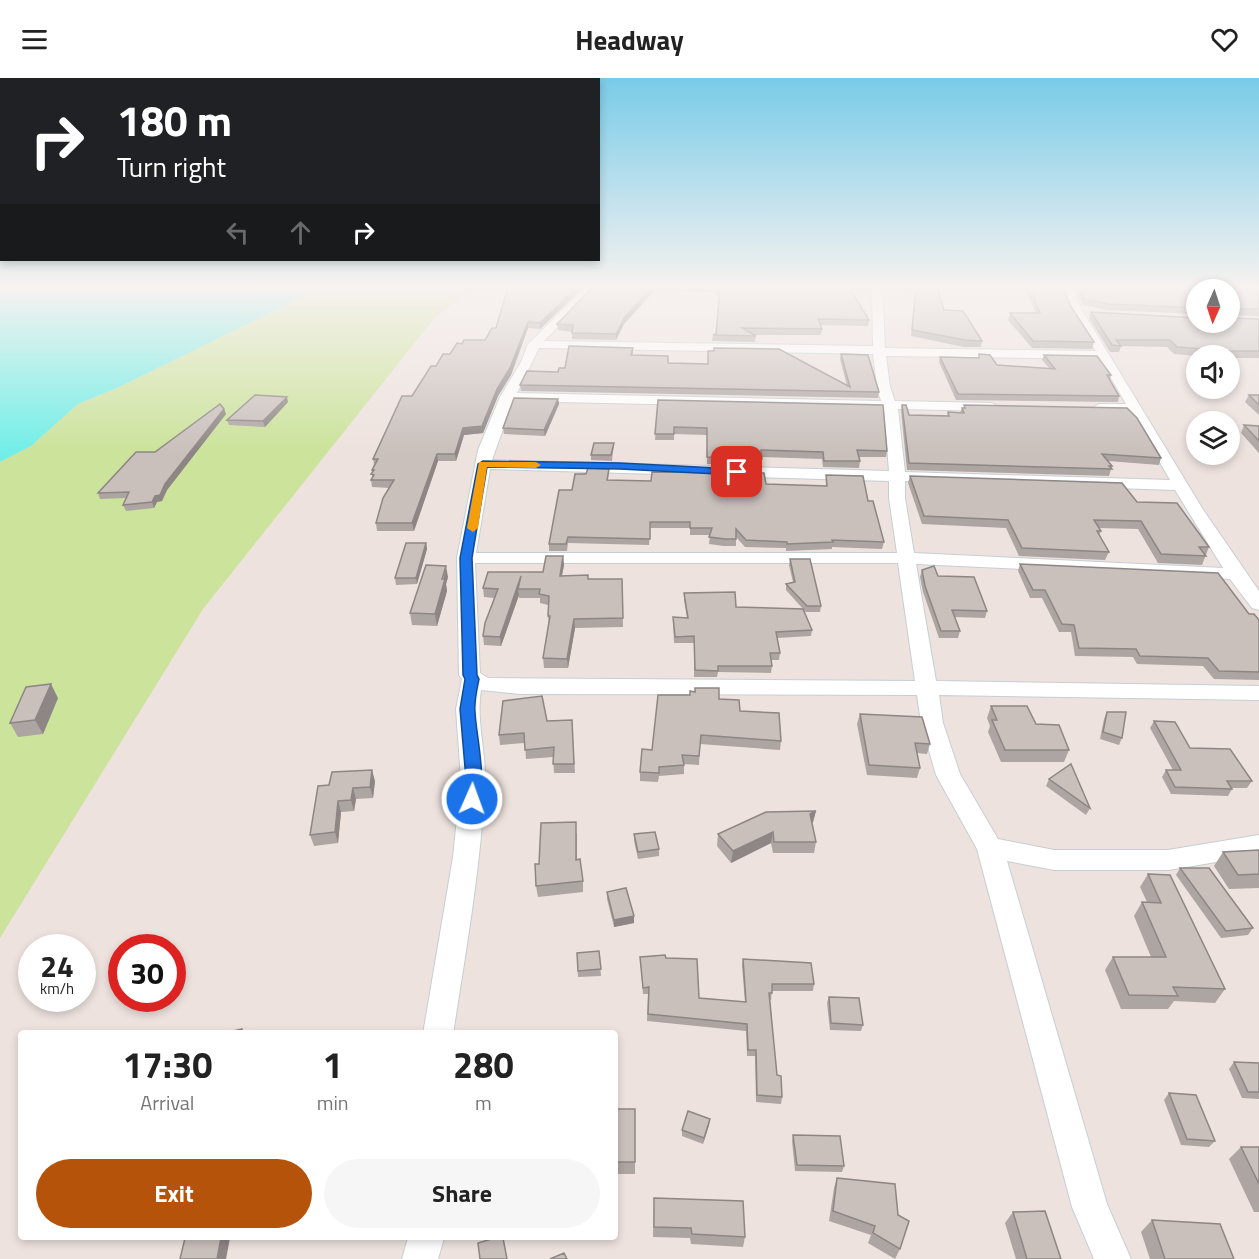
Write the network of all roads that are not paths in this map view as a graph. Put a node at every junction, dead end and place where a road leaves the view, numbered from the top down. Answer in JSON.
{"nodes":[{"id":1,"x":879,"y":342,"type":"edge"},
{"id":2,"x":1096,"y":342,"type":"edge"},
{"id":3,"x":534,"y":344,"type":"joint"},
{"id":4,"x":879,"y":351,"type":"junction"},
{"id":5,"x":1104,"y":355,"type":"junction"},
{"id":6,"x":507,"y":397,"type":"junction"},
{"id":7,"x":890,"y":404,"type":"junction"},
{"id":8,"x":1008,"y":407,"type":"edge"},
{"id":9,"x":1089,"y":408,"type":"edge"},
{"id":10,"x":1136,"y":408,"type":"junction"},
{"id":11,"x":483,"y":464,"type":"junction"},
{"id":12,"x":898,"y":476,"type":"junction"},
{"id":13,"x":1182,"y":485,"type":"junction"},
{"id":14,"x":466,"y":558,"type":"junction"},
{"id":15,"x":907,"y":558,"type":"junction"},
{"id":16,"x":1236,"y":574,"type":"junction"},
{"id":17,"x":1259,"y":604,"type":"edge"},
{"id":18,"x":472,"y":679,"type":"junction"},
{"id":19,"x":928,"y":688,"type":"junction"},
{"id":20,"x":1259,"y":693,"type":"edge"},
{"id":21,"x":1259,"y":845,"type":"edge"},
{"id":22,"x":990,"y":849,"type":"junction"},
{"id":23,"x":439,"y":1030,"type":"edge"},
{"id":24,"x":425,"y":1240,"type":"edge"},
{"id":25,"x":420,"y":1259,"type":"edge"},
{"id":26,"x":1113,"y":1259,"type":"edge"}],
"edges":[{"from":1,"to":4,"type":"street"},
{"from":2,"to":5,"type":"street"},
{"from":3,"to":4,"type":"street"},
{"from":3,"to":6,"type":"street"},
{"from":4,"to":5,"type":"street"},
{"from":4,"to":7,"type":"street"},
{"from":5,"to":10,"type":"street"},
{"from":6,"to":7,"type":"street"},
{"from":6,"to":11,"type":"street"},
{"from":7,"to":8,"type":"street"},
{"from":7,"to":12,"type":"street"},
{"from":9,"to":10,"type":"street"},
{"from":10,"to":13,"type":"street"},
{"from":11,"to":12,"type":"street"},
{"from":11,"to":14,"type":"street"},
{"from":12,"to":13,"type":"street"},
{"from":12,"to":15,"type":"street"},
{"from":13,"to":16,"type":"street"},
{"from":14,"to":15,"type":"street"},
{"from":14,"to":18,"type":"street"},
{"from":15,"to":16,"type":"street"},
{"from":15,"to":19,"type":"street"},
{"from":16,"to":17,"type":"street"},
{"from":18,"to":19,"type":"street"},
{"from":18,"to":23,"type":"street"},
{"from":19,"to":20,"type":"street"},
{"from":19,"to":22,"type":"street"},
{"from":21,"to":22,"type":"street"},
{"from":22,"to":26,"type":"street"},
{"from":24,"to":25,"type":"street"}]}
